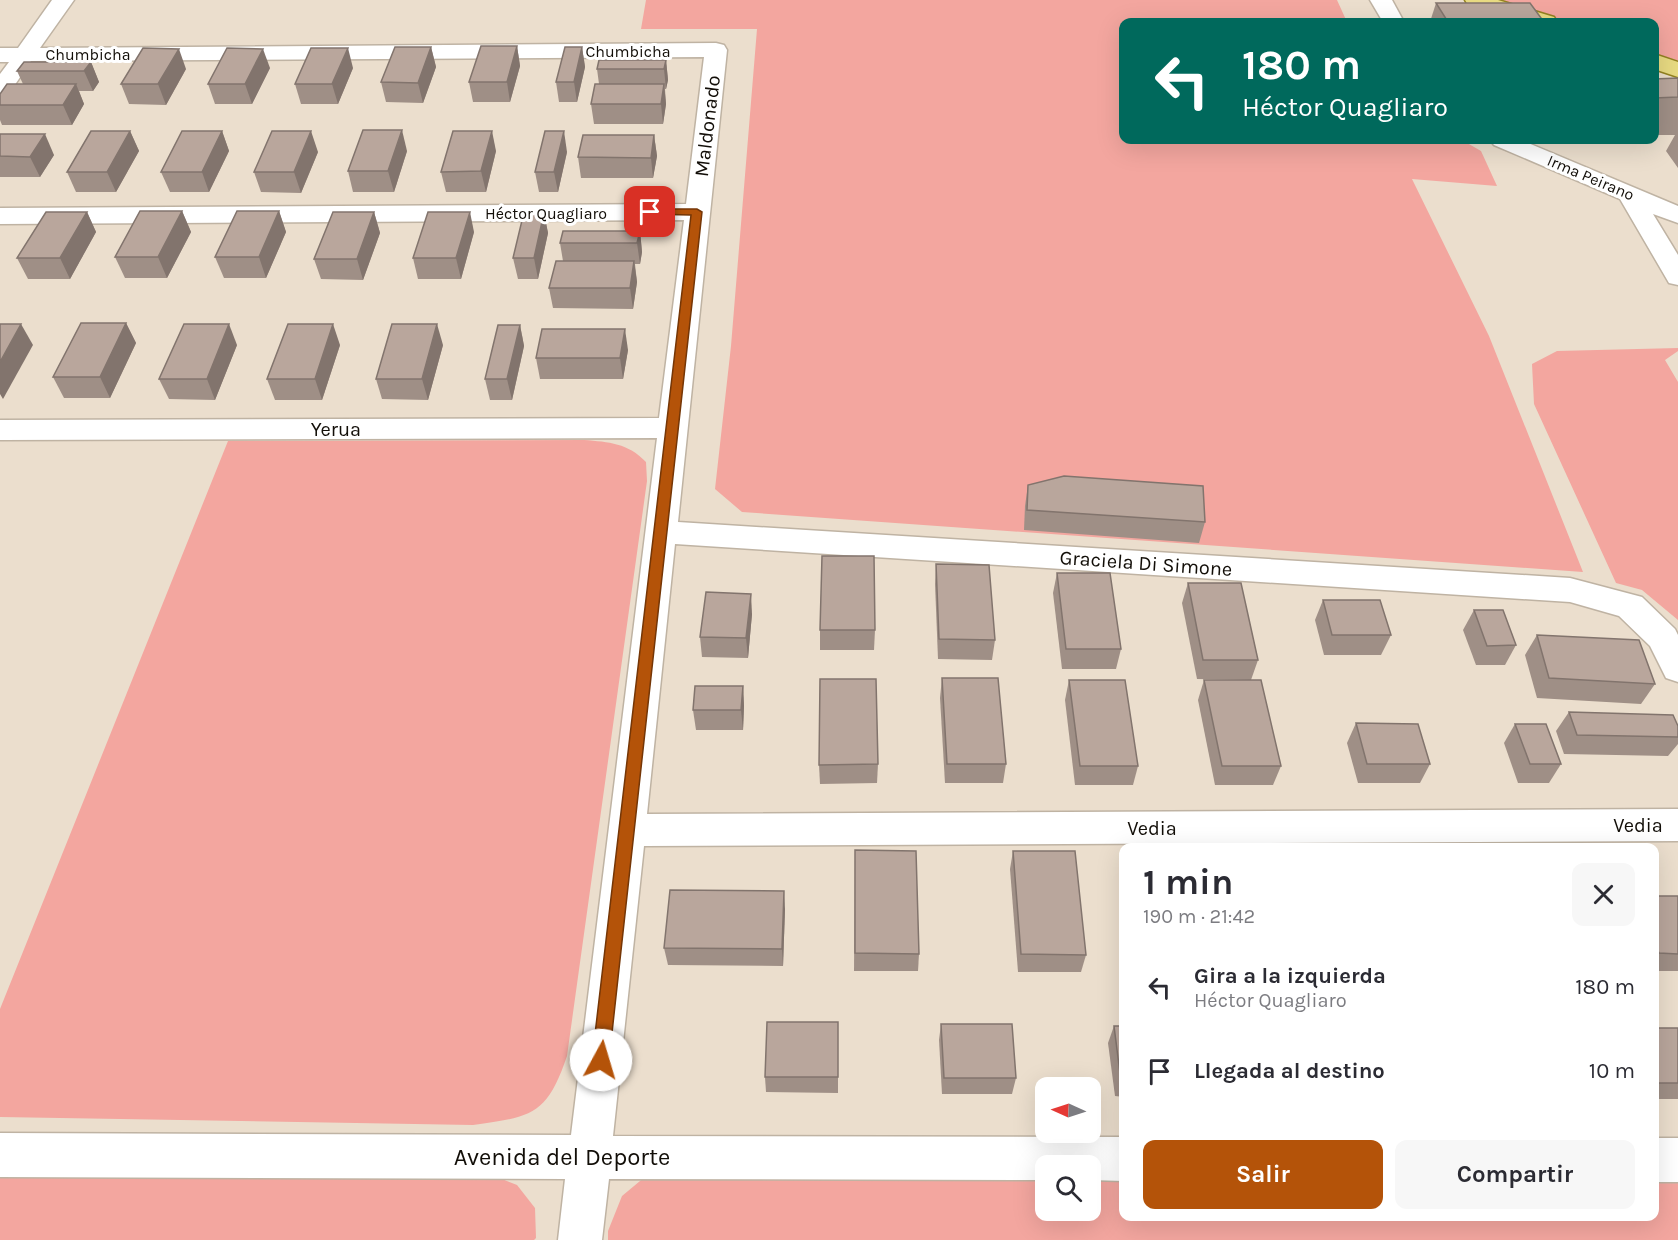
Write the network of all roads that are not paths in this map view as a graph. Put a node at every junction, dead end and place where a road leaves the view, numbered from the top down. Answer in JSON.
{"nodes":[{"id":1,"x":63,"y":0,"type":"edge"},
{"id":2,"x":1382,"y":0,"type":"edge"},
{"id":3,"x":1476,"y":0,"type":"edge"},
{"id":4,"x":1391,"y":18,"type":"edge"},
{"id":5,"x":1533,"y":18,"type":"edge"},
{"id":6,"x":716,"y":50,"type":"joint"},
{"id":7,"x":25,"y":54,"type":"junction"},
{"id":8,"x":0,"y":55,"type":"edge"},
{"id":9,"x":1659,"y":63,"type":"edge"},
{"id":10,"x":1678,"y":70,"type":"edge"},
{"id":11,"x":0,"y":90,"type":"edge"},
{"id":12,"x":1512,"y":144,"type":"edge"},
{"id":13,"x":1628,"y":192,"type":"junction"},
{"id":14,"x":697,"y":212,"type":"junction"},
{"id":15,"x":1678,"y":215,"type":"edge"},
{"id":16,"x":0,"y":216,"type":"edge"},
{"id":17,"x":1678,"y":278,"type":"edge"},
{"id":18,"x":673,"y":428,"type":"junction"},
{"id":19,"x":0,"y":430,"type":"edge"},
{"id":20,"x":661,"y":532,"type":"junction"},
{"id":21,"x":1678,"y":669,"type":"edge"},
{"id":22,"x":1678,"y":825,"type":"edge"},
{"id":23,"x":627,"y":830,"type":"junction"},
{"id":24,"x":0,"y":1155,"type":"edge"},
{"id":25,"x":589,"y":1157,"type":"junction"},
{"id":26,"x":1119,"y":1159,"type":"edge"},
{"id":27,"x":1659,"y":1160,"type":"edge"},
{"id":28,"x":1678,"y":1160,"type":"edge"},
{"id":29,"x":580,"y":1240,"type":"edge"}],
"edges":[{"from":1,"to":7,"type":"street"},
{"from":2,"to":4,"type":"street"},
{"from":3,"to":5,"type":"main road"},
{"from":6,"to":7,"type":"street","name":"Chumbicha"},
{"from":6,"to":14,"type":"street","name":"Maldonado"},
{"from":7,"to":8,"type":"street","name":"Chumbicha"},
{"from":7,"to":11,"type":"street"},
{"from":9,"to":10,"type":"main road"},
{"from":12,"to":13,"type":"street","name":"Irma Peirano"},
{"from":13,"to":15,"type":"street","name":"Irma Peirano"},
{"from":13,"to":17,"type":"street"},
{"from":14,"to":16,"type":"street","name":"Héctor Quagliaro"},
{"from":14,"to":18,"type":"street","name":"Maldonado"},
{"from":18,"to":19,"type":"street","name":"Yerua"},
{"from":18,"to":20,"type":"street","name":"Maldonado"},
{"from":20,"to":21,"type":"street","name":"Graciela Di Simone"},
{"from":20,"to":23,"type":"street","name":"Maldonado"},
{"from":22,"to":23,"type":"street","name":"Vedia"},
{"from":23,"to":25,"type":"street","name":"Maldonado"},
{"from":24,"to":25,"type":"street","name":"Avenida del Deporte"},
{"from":25,"to":26,"type":"street","name":"Avenida del Deporte"},
{"from":25,"to":29,"type":"street","name":"Maldonado"},
{"from":27,"to":28,"type":"street"}]}
